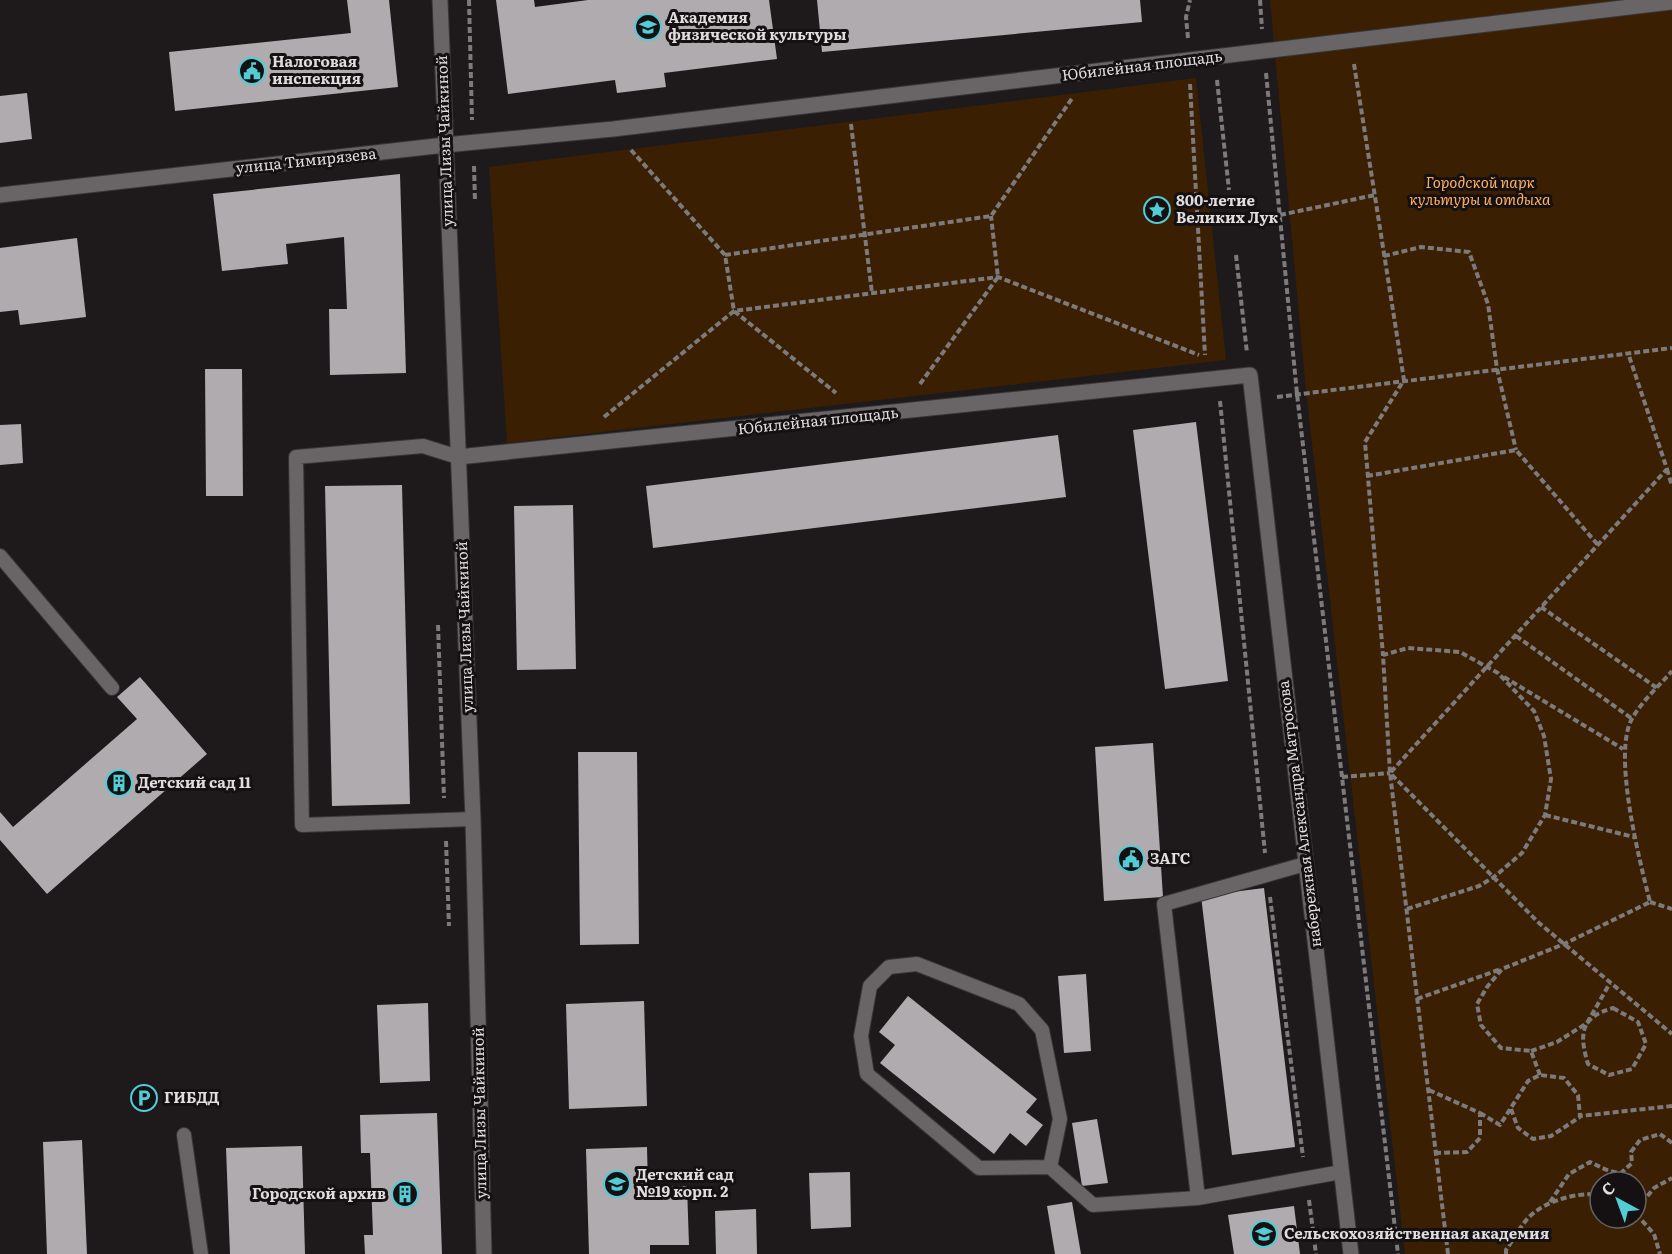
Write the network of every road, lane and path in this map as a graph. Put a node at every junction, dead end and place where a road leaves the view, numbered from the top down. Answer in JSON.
{"nodes":[{"id":1,"x":441,"y":0,"type":"edge"},
{"id":2,"x":1190,"y":0,"type":"edge"},
{"id":3,"x":1260,"y":0,"type":"edge"},
{"id":4,"x":1672,"y":2,"type":"edge"},
{"id":5,"x":1350,"y":41,"type":"junction"},
{"id":6,"x":1264,"y":51,"type":"junction"},
{"id":7,"x":1214,"y":57,"type":"junction"},
{"id":8,"x":1189,"y":60,"type":"junction"},
{"id":9,"x":1091,"y":72,"type":"junction"},
{"id":10,"x":849,"y":101,"type":"junction"},
{"id":11,"x":613,"y":129,"type":"junction"},
{"id":12,"x":445,"y":145,"type":"junction"},
{"id":13,"x":1229,"y":190,"type":"dead end"},
{"id":14,"x":0,"y":195,"type":"edge"},
{"id":15,"x":1375,"y":195,"type":"junction"},
{"id":16,"x":1280,"y":214,"type":"junction"},
{"id":17,"x":991,"y":216,"type":"junction"},
{"id":18,"x":865,"y":235,"type":"junction"},
{"id":19,"x":725,"y":255,"type":"junction"},
{"id":20,"x":1236,"y":255,"type":"dead end"},
{"id":21,"x":1384,"y":256,"type":"junction"},
{"id":22,"x":998,"y":277,"type":"junction"},
{"id":23,"x":872,"y":293,"type":"junction"},
{"id":24,"x":734,"y":311,"type":"junction"},
{"id":25,"x":1672,"y":348,"type":"edge"},
{"id":26,"x":1628,"y":353,"type":"junction"},
{"id":27,"x":1205,"y":357,"type":"junction"},
{"id":28,"x":1497,"y":369,"type":"junction"},
{"id":29,"x":1250,"y":375,"type":"junction"},
{"id":30,"x":1218,"y":378,"type":"junction"},
{"id":31,"x":1404,"y":380,"type":"junction"},
{"id":32,"x":1297,"y":394,"type":"junction"},
{"id":33,"x":1253,"y":401,"type":"junction"},
{"id":34,"x":900,"y":412,"type":"junction"},
{"id":35,"x":863,"y":416,"type":"junction"},
{"id":36,"x":602,"y":419,"type":"dead end"},
{"id":37,"x":1516,"y":450,"type":"junction"},
{"id":38,"x":458,"y":458,"type":"junction"},
{"id":39,"x":1667,"y":469,"type":"junction"},
{"id":40,"x":1367,"y":476,"type":"junction"},
{"id":41,"x":1672,"y":486,"type":"edge"},
{"id":42,"x":1598,"y":545,"type":"junction"},
{"id":43,"x":0,"y":556,"type":"edge"},
{"id":44,"x":1541,"y":607,"type":"junction"},
{"id":45,"x":1516,"y":636,"type":"junction"},
{"id":46,"x":1383,"y":655,"type":"junction"},
{"id":47,"x":1488,"y":666,"type":"junction"},
{"id":48,"x":1672,"y":671,"type":"edge"},
{"id":49,"x":1498,"y":673,"type":"junction"},
{"id":50,"x":112,"y":688,"type":"dead end"},
{"id":51,"x":1657,"y":688,"type":"junction"},
{"id":52,"x":1631,"y":718,"type":"junction"},
{"id":53,"x":1623,"y":750,"type":"junction"},
{"id":54,"x":1390,"y":773,"type":"junction"},
{"id":55,"x":1342,"y":777,"type":"junction"},
{"id":56,"x":1545,"y":815,"type":"junction"},
{"id":57,"x":473,"y":819,"type":"junction"},
{"id":58,"x":1634,"y":837,"type":"junction"},
{"id":59,"x":1305,"y":864,"type":"junction"},
{"id":60,"x":1267,"y":875,"type":"junction"},
{"id":61,"x":1494,"y":878,"type":"junction"},
{"id":62,"x":1650,"y":902,"type":"junction"},
{"id":63,"x":1407,"y":909,"type":"junction"},
{"id":64,"x":1672,"y":909,"type":"edge"},
{"id":65,"x":1564,"y":944,"type":"junction"},
{"id":66,"x":1502,"y":969,"type":"junction"},
{"id":67,"x":1610,"y":983,"type":"junction"},
{"id":68,"x":1417,"y":999,"type":"junction"},
{"id":69,"x":1587,"y":1023,"type":"junction"},
{"id":70,"x":1672,"y":1034,"type":"edge"},
{"id":71,"x":1532,"y":1051,"type":"junction"},
{"id":72,"x":1540,"y":1075,"type":"junction"},
{"id":73,"x":1428,"y":1090,"type":"junction"},
{"id":74,"x":1672,"y":1106,"type":"edge"},
{"id":75,"x":1511,"y":1108,"type":"junction"},
{"id":76,"x":1480,"y":1113,"type":"junction"},
{"id":77,"x":1580,"y":1116,"type":"junction"},
{"id":78,"x":184,"y":1136,"type":"dead end"},
{"id":79,"x":1672,"y":1143,"type":"edge"},
{"id":80,"x":1436,"y":1153,"type":"junction"},
{"id":81,"x":1050,"y":1167,"type":"junction"},
{"id":82,"x":1341,"y":1172,"type":"junction"},
{"id":83,"x":1306,"y":1178,"type":"junction"},
{"id":84,"x":1672,"y":1178,"type":"edge"},
{"id":85,"x":1588,"y":1194,"type":"edge"},
{"id":86,"x":1648,"y":1196,"type":"edge"},
{"id":87,"x":1198,"y":1198,"type":"junction"},
{"id":88,"x":1550,"y":1202,"type":"junction"},
{"id":89,"x":1648,"y":1227,"type":"edge"},
{"id":90,"x":201,"y":1254,"type":"edge"},
{"id":91,"x":484,"y":1254,"type":"edge"},
{"id":92,"x":1316,"y":1254,"type":"edge"},
{"id":93,"x":1351,"y":1254,"type":"edge"},
{"id":94,"x":1398,"y":1254,"type":"edge"},
{"id":95,"x":1448,"y":1254,"type":"edge"},
{"id":96,"x":1506,"y":1254,"type":"edge"},
{"id":97,"x":1660,"y":1254,"type":"edge"}],
"edges":[{"from":1,"to":12,"type":"street","name":"улица Лизы Чайкиной"},
{"from":2,"to":8,"type":"path"},
{"from":3,"to":6,"type":"path"},
{"from":4,"to":5,"type":"street","name":"Юбилейная площадь"},
{"from":5,"to":6,"type":"street","name":"Юбилейная площадь"},
{"from":5,"to":15,"type":"path"},
{"from":6,"to":7,"type":"street","name":"Юбилейная площадь"},
{"from":6,"to":16,"type":"path"},
{"from":7,"to":8,"type":"street","name":"Юбилейная площадь"},
{"from":7,"to":13,"type":"path"},
{"from":8,"to":9,"type":"street","name":"Юбилейная площадь"},
{"from":8,"to":27,"type":"path"},
{"from":9,"to":10,"type":"street","name":"Юбилейная площадь"},
{"from":9,"to":17,"type":"path"},
{"from":10,"to":11,"type":"street","name":"Юбилейная площадь"},
{"from":10,"to":18,"type":"path"},
{"from":11,"to":12,"type":"street","name":"улица Тимирязева"},
{"from":11,"to":19,"type":"path"},
{"from":12,"to":14,"type":"street","name":"улица Тимирязева"},
{"from":12,"to":38,"type":"street","name":"улица Лизы Чайкиной"},
{"from":15,"to":16,"type":"path"},
{"from":15,"to":21,"type":"path"},
{"from":16,"to":32,"type":"path"},
{"from":17,"to":18,"type":"path"},
{"from":17,"to":22,"type":"path"},
{"from":18,"to":19,"type":"path"},
{"from":18,"to":23,"type":"path"},
{"from":19,"to":24,"type":"path"},
{"from":20,"to":29,"type":"path"},
{"from":21,"to":28,"type":"path"},
{"from":21,"to":31,"type":"path"},
{"from":22,"to":23,"type":"path"},
{"from":22,"to":27,"type":"path"},
{"from":22,"to":34,"type":"path"},
{"from":23,"to":24,"type":"path"},
{"from":24,"to":35,"type":"path"},
{"from":24,"to":36,"type":"path"},
{"from":25,"to":26,"type":"path"},
{"from":26,"to":28,"type":"path"},
{"from":26,"to":39,"type":"path"},
{"from":27,"to":29,"type":"path"},
{"from":28,"to":31,"type":"path"},
{"from":28,"to":37,"type":"path"},
{"from":29,"to":30,"type":"street","name":"Юбилейная площадь"},
{"from":29,"to":33,"type":"street","name":"набережная Александра Матросова"},
{"from":30,"to":34,"type":"street","name":"Юбилейная площадь"},
{"from":30,"to":60,"type":"path"},
{"from":31,"to":32,"type":"path"},
{"from":31,"to":40,"type":"path"},
{"from":32,"to":33,"type":"path"},
{"from":32,"to":55,"type":"path"},
{"from":33,"to":59,"type":"street","name":"набережная Александра Матросова"},
{"from":34,"to":35,"type":"street","name":"Юбилейная площадь"},
{"from":35,"to":38,"type":"street","name":"Юбилейная площадь"},
{"from":37,"to":40,"type":"path"},
{"from":37,"to":42,"type":"path"},
{"from":38,"to":57,"type":"street","name":"улица Лизы Чайкиной"},
{"from":38,"to":57,"type":"lane"},
{"from":39,"to":41,"type":"path"},
{"from":39,"to":42,"type":"path"},
{"from":40,"to":46,"type":"path"},
{"from":42,"to":44,"type":"path"},
{"from":43,"to":50,"type":"lane"},
{"from":44,"to":45,"type":"path"},
{"from":44,"to":51,"type":"path"},
{"from":45,"to":47,"type":"path"},
{"from":45,"to":52,"type":"path"},
{"from":46,"to":47,"type":"path"},
{"from":46,"to":54,"type":"path"},
{"from":47,"to":49,"type":"path"},
{"from":47,"to":54,"type":"path"},
{"from":48,"to":51,"type":"path"},
{"from":49,"to":53,"type":"path"},
{"from":49,"to":56,"type":"path"},
{"from":51,"to":52,"type":"path"},
{"from":52,"to":53,"type":"path"},
{"from":53,"to":58,"type":"path"},
{"from":54,"to":55,"type":"path"},
{"from":54,"to":61,"type":"path"},
{"from":54,"to":63,"type":"path"},
{"from":55,"to":94,"type":"path"},
{"from":56,"to":58,"type":"path"},
{"from":56,"to":61,"type":"path"},
{"from":57,"to":91,"type":"street","name":"улица Лизы Чайкиной"},
{"from":58,"to":62,"type":"path"},
{"from":59,"to":60,"type":"lane"},
{"from":59,"to":82,"type":"street","name":"набережная Александра Матросова"},
{"from":60,"to":83,"type":"path"},
{"from":60,"to":87,"type":"lane"},
{"from":61,"to":63,"type":"path"},
{"from":61,"to":65,"type":"path"},
{"from":62,"to":64,"type":"path"},
{"from":62,"to":65,"type":"path"},
{"from":63,"to":68,"type":"path"},
{"from":65,"to":66,"type":"path"},
{"from":65,"to":67,"type":"path"},
{"from":66,"to":68,"type":"path"},
{"from":66,"to":71,"type":"path"},
{"from":67,"to":69,"type":"path"},
{"from":67,"to":70,"type":"path"},
{"from":68,"to":73,"type":"path"},
{"from":69,"to":69,"type":"path"},
{"from":69,"to":71,"type":"path"},
{"from":71,"to":72,"type":"path"},
{"from":72,"to":75,"type":"path"},
{"from":72,"to":77,"type":"path"},
{"from":73,"to":76,"type":"path"},
{"from":73,"to":80,"type":"path"},
{"from":74,"to":77,"type":"path"},
{"from":75,"to":76,"type":"path"},
{"from":75,"to":77,"type":"path"},
{"from":76,"to":80,"type":"path"},
{"from":78,"to":90,"type":"lane"},
{"from":79,"to":88,"type":"path"},
{"from":80,"to":95,"type":"path"},
{"from":81,"to":81,"type":"lane"},
{"from":81,"to":87,"type":"lane"},
{"from":82,"to":83,"type":"lane"},
{"from":82,"to":93,"type":"street","name":"набережная Александра Матросова"},
{"from":83,"to":87,"type":"lane"},
{"from":83,"to":92,"type":"path"},
{"from":84,"to":86,"type":"path"},
{"from":85,"to":88,"type":"path"},
{"from":88,"to":96,"type":"path"},
{"from":89,"to":97,"type":"path"}]}
